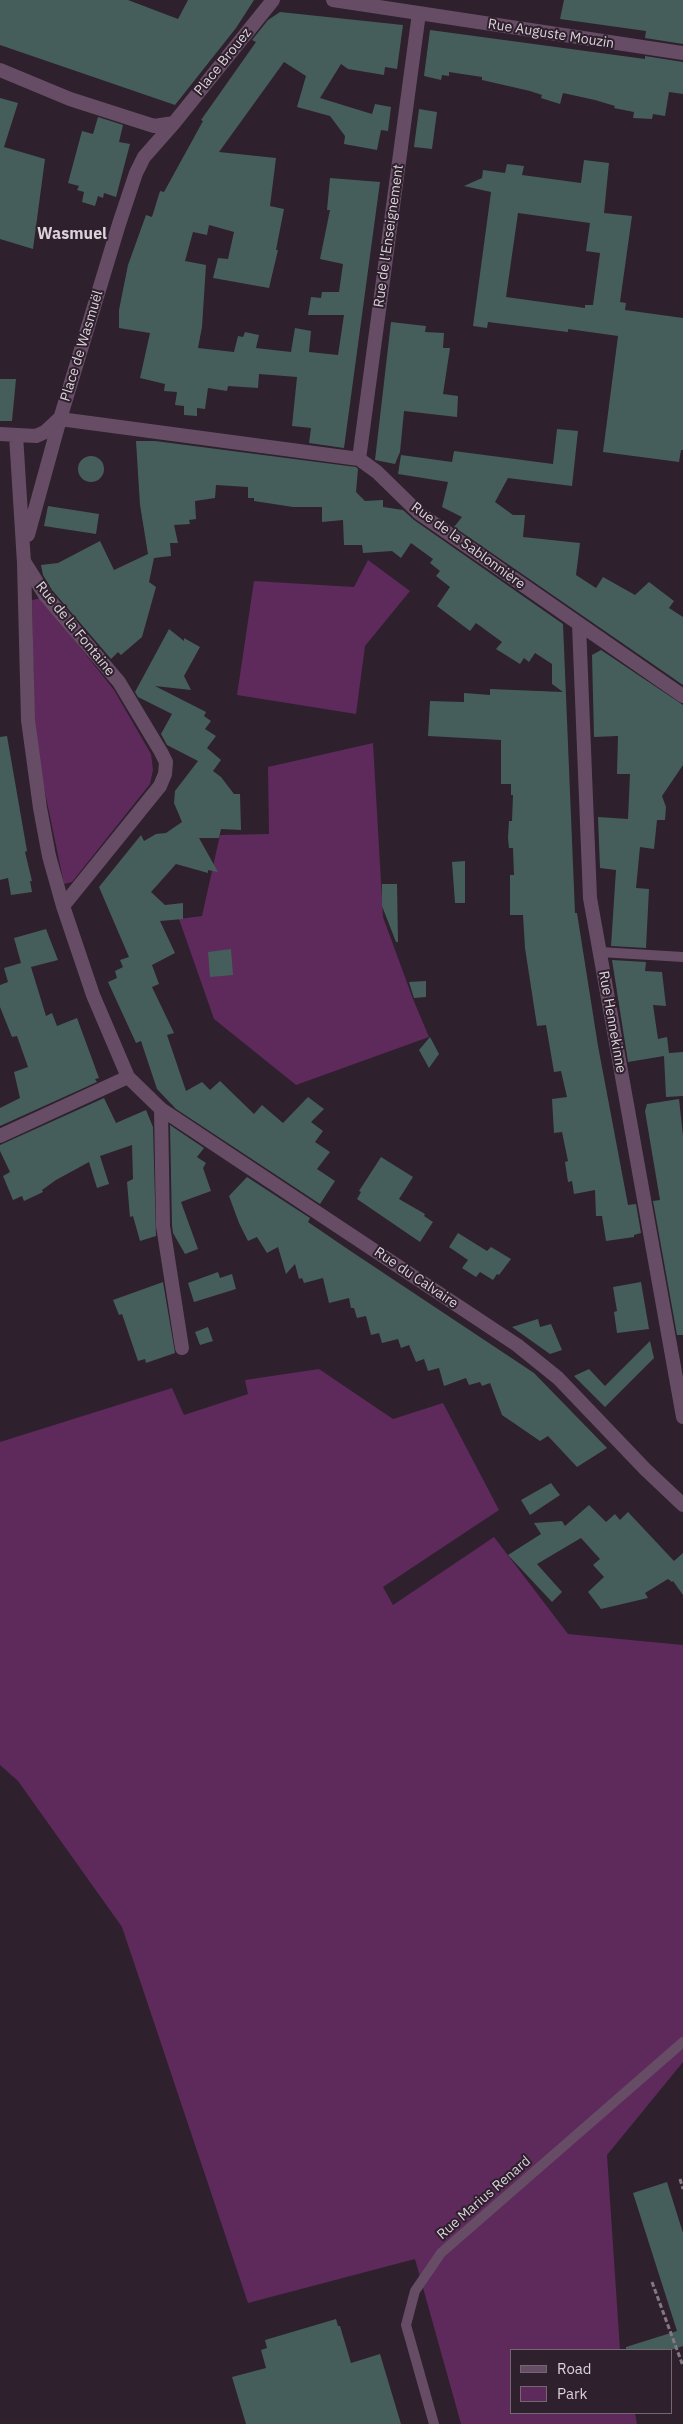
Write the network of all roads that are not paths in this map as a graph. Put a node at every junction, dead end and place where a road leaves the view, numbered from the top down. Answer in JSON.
{"nodes":[{"id":1,"x":273,"y":0,"type":"edge"},
{"id":2,"x":333,"y":0,"type":"edge"},
{"id":3,"x":415,"y":8,"type":"edge"},
{"id":4,"x":683,"y":53,"type":"edge"},
{"id":5,"x":0,"y":70,"type":"edge"},
{"id":6,"x":174,"y":123,"type":"junction"},
{"id":7,"x":60,"y":419,"type":"junction"},
{"id":8,"x":0,"y":434,"type":"edge"},
{"id":9,"x":16,"y":435,"type":"junction"},
{"id":10,"x":359,"y":458,"type":"junction"},
{"id":11,"x":24,"y":563,"type":"junction"},
{"id":12,"x":579,"y":624,"type":"junction"},
{"id":13,"x":683,"y":696,"type":"edge"},
{"id":14,"x":63,"y":906,"type":"junction"},
{"id":15,"x":600,"y":952,"type":"junction"},
{"id":16,"x":683,"y":957,"type":"edge"},
{"id":17,"x":128,"y":1077,"type":"junction"},
{"id":18,"x":161,"y":1109,"type":"junction"},
{"id":19,"x":0,"y":1136,"type":"edge"},
{"id":20,"x":182,"y":1348,"type":"dead end"},
{"id":21,"x":683,"y":1417,"type":"edge"},
{"id":22,"x":683,"y":1504,"type":"edge"},
{"id":23,"x":683,"y":2042,"type":"edge"},
{"id":24,"x":434,"y":2424,"type":"edge"}],
"edges":[{"from":1,"to":6,"type":"street","name":"Place Brouez"},
{"from":2,"to":3,"type":"street"},
{"from":3,"to":4,"type":"street","name":"Rue Auguste Mouzin"},
{"from":3,"to":10,"type":"street","name":"Rue de l'Enseignement"},
{"from":5,"to":6,"type":"street"},
{"from":6,"to":7,"type":"street","name":"Place de Wasmuël"},
{"from":7,"to":9,"type":"street"},
{"from":7,"to":10,"type":"street"},
{"from":7,"to":11,"type":"street","name":"Place de Wasmuël"},
{"from":8,"to":9,"type":"street"},
{"from":9,"to":11,"type":"street"},
{"from":10,"to":12,"type":"street","name":"Rue de la Sablonnière"},
{"from":11,"to":14,"type":"street","name":"Rue de la Fontaine"},
{"from":11,"to":14,"type":"street","name":"Rue de la Fontaine"},
{"from":12,"to":13,"type":"street","name":"Rue de la Sablonnière"},
{"from":12,"to":15,"type":"street","name":"Rue Hennekinne"},
{"from":14,"to":17,"type":"street","name":"Rue de la Fontaine"},
{"from":15,"to":16,"type":"lane"},
{"from":15,"to":21,"type":"street","name":"Rue Hennekinne"},
{"from":17,"to":18,"type":"street","name":"Rue du Calvaire"},
{"from":17,"to":19,"type":"street"},
{"from":18,"to":20,"type":"street"},
{"from":18,"to":22,"type":"street","name":"Rue du Calvaire"},
{"from":23,"to":24,"type":"lane","name":"Rue Marius Renard"}]}
